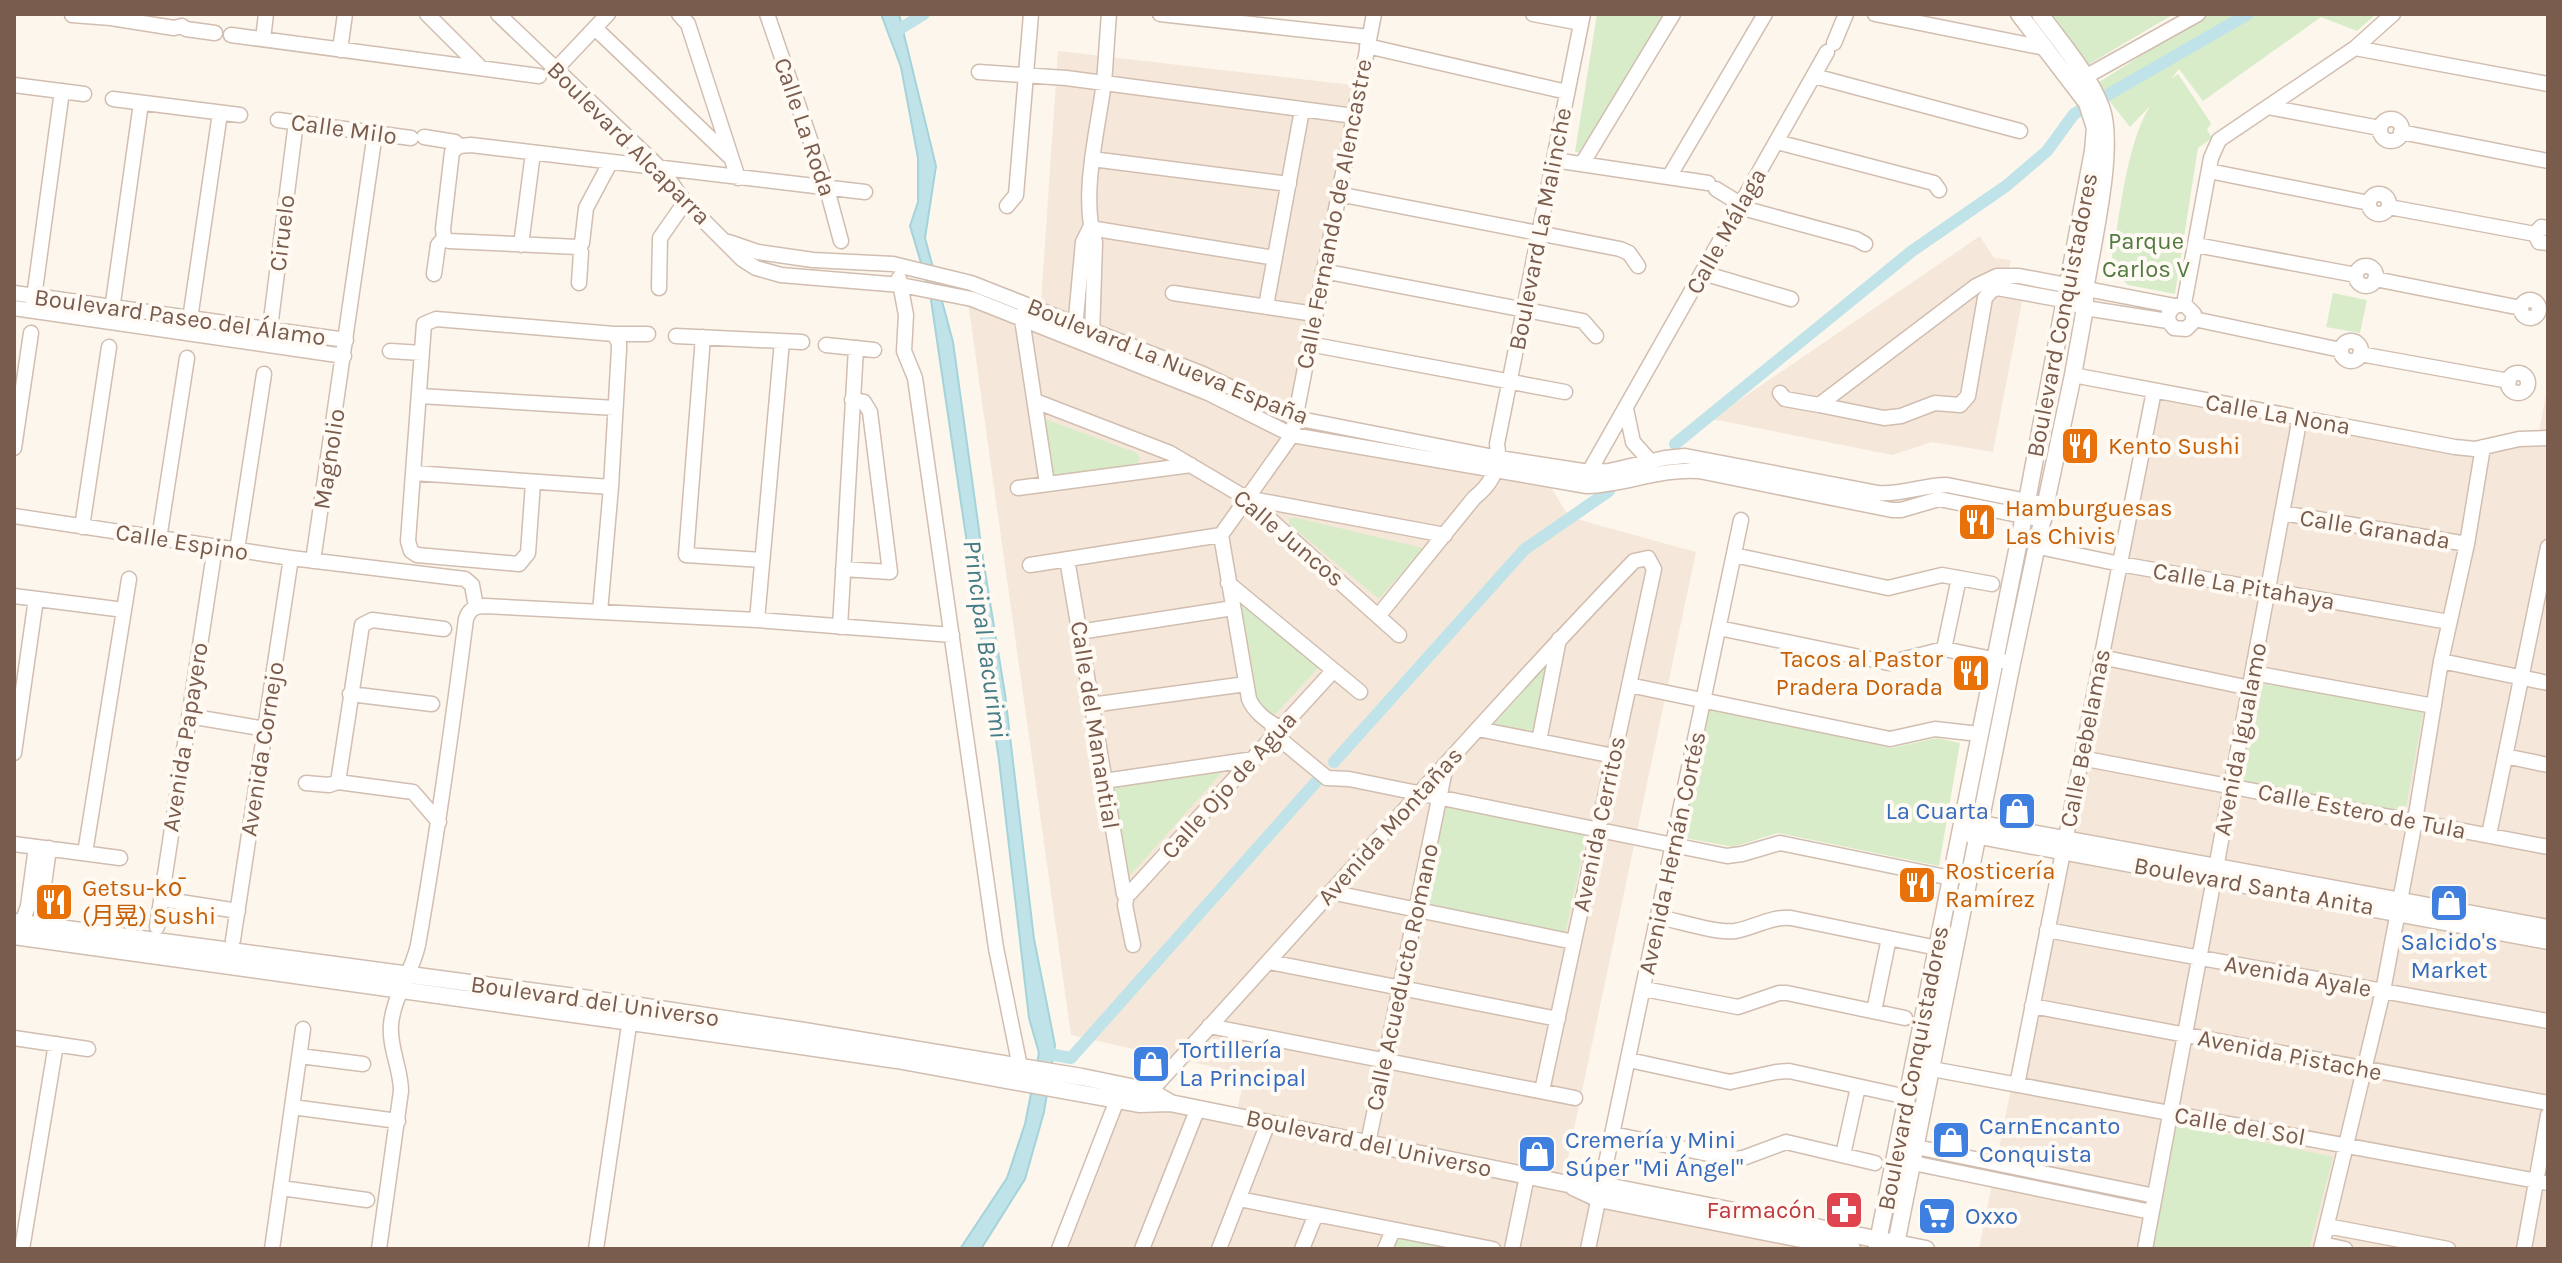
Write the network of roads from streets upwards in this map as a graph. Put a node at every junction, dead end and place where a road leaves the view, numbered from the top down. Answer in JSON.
{"nodes":[{"id":1,"x":266,"y":14,"type":"edge"},
{"id":2,"x":345,"y":14,"type":"edge"},
{"id":3,"x":427,"y":14,"type":"edge"},
{"id":4,"x":499,"y":14,"type":"edge"},
{"id":5,"x":608,"y":14,"type":"edge"},
{"id":6,"x":679,"y":14,"type":"edge"},
{"id":7,"x":767,"y":14,"type":"edge"},
{"id":8,"x":1031,"y":14,"type":"edge"},
{"id":9,"x":1109,"y":14,"type":"edge"},
{"id":10,"x":1160,"y":14,"type":"edge"},
{"id":11,"x":1374,"y":14,"type":"edge"},
{"id":12,"x":1533,"y":14,"type":"edge"},
{"id":13,"x":1673,"y":14,"type":"edge"},
{"id":14,"x":1765,"y":14,"type":"edge"},
{"id":15,"x":1846,"y":14,"type":"edge"},
{"id":16,"x":1875,"y":14,"type":"edge"},
{"id":17,"x":2019,"y":14,"type":"edge"},
{"id":18,"x":2040,"y":14,"type":"edge"},
{"id":19,"x":2198,"y":14,"type":"edge"},
{"id":20,"x":2393,"y":14,"type":"edge"},
{"id":21,"x":72,"y":15,"type":"edge"},
{"id":22,"x":110,"y":16,"type":"edge"},
{"id":23,"x":1582,"y":18,"type":"edge"},
{"id":24,"x":184,"y":20,"type":"edge"},
{"id":25,"x":1269,"y":20,"type":"edge"},
{"id":26,"x":595,"y":28,"type":"junction"},
{"id":27,"x":263,"y":39,"type":"junction"},
{"id":28,"x":1368,"y":41,"type":"junction"},
{"id":29,"x":2045,"y":48,"type":"junction"},
{"id":30,"x":2355,"y":48,"type":"junction"},
{"id":31,"x":340,"y":50,"type":"junction"},
{"id":32,"x":481,"y":68,"type":"junction"},
{"id":33,"x":556,"y":69,"type":"junction"},
{"id":34,"x":979,"y":72,"type":"dead end"},
{"id":35,"x":1027,"y":74,"type":"junction"},
{"id":36,"x":539,"y":76,"type":"dead end"},
{"id":37,"x":1814,"y":76,"type":"junction"},
{"id":38,"x":2085,"y":77,"type":"junction"},
{"id":39,"x":1103,"y":83,"type":"junction"},
{"id":40,"x":2548,"y":84,"type":"edge"},
{"id":41,"x":14,"y":85,"type":"edge"},
{"id":42,"x":62,"y":91,"type":"junction"},
{"id":43,"x":1567,"y":92,"type":"junction"},
{"id":44,"x":84,"y":94,"type":"dead end"},
{"id":45,"x":113,"y":99,"type":"dead end"},
{"id":46,"x":141,"y":103,"type":"junction"},
{"id":47,"x":2268,"y":107,"type":"junction"},
{"id":48,"x":1302,"y":110,"type":"junction"},
{"id":49,"x":220,"y":113,"type":"junction"},
{"id":50,"x":240,"y":115,"type":"dead end"},
{"id":51,"x":1354,"y":116,"type":"junction"},
{"id":52,"x":278,"y":120,"type":"dead end"},
{"id":53,"x":296,"y":122,"type":"junction"},
{"id":54,"x":2020,"y":131,"type":"dead end"},
{"id":55,"x":375,"y":133,"type":"junction"},
{"id":56,"x":1777,"y":142,"type":"junction"},
{"id":57,"x":459,"y":146,"type":"junction"},
{"id":58,"x":533,"y":153,"type":"junction"},
{"id":59,"x":730,"y":157,"type":"junction"},
{"id":60,"x":1092,"y":159,"type":"junction"},
{"id":61,"x":1554,"y":160,"type":"junction"},
{"id":62,"x":2548,"y":161,"type":"edge"},
{"id":63,"x":610,"y":163,"type":"junction"},
{"id":64,"x":1582,"y":164,"type":"junction"},
{"id":65,"x":661,"y":169,"type":"junction"},
{"id":66,"x":2209,"y":171,"type":"junction"},
{"id":67,"x":1669,"y":177,"type":"junction"},
{"id":68,"x":738,"y":178,"type":"junction"},
{"id":69,"x":1289,"y":184,"type":"junction"},
{"id":70,"x":827,"y":189,"type":"junction"},
{"id":71,"x":1939,"y":190,"type":"dead end"},
{"id":72,"x":865,"y":192,"type":"dead end"},
{"id":73,"x":1338,"y":194,"type":"junction"},
{"id":74,"x":685,"y":202,"type":"junction"},
{"id":75,"x":1741,"y":202,"type":"junction"},
{"id":76,"x":1007,"y":206,"type":"dead end"},
{"id":77,"x":1090,"y":228,"type":"junction"},
{"id":78,"x":2541,"y":231,"type":"edge"},
{"id":79,"x":1539,"y":234,"type":"junction"},
{"id":80,"x":444,"y":238,"type":"junction"},
{"id":81,"x":724,"y":240,"type":"junction"},
{"id":82,"x":841,"y":241,"type":"dead end"},
{"id":83,"x":2548,"y":243,"type":"edge"},
{"id":84,"x":1865,"y":244,"type":"dead end"},
{"id":85,"x":521,"y":245,"type":"junction"},
{"id":86,"x":2196,"y":245,"type":"junction"},
{"id":87,"x":578,"y":247,"type":"junction"},
{"id":88,"x":1275,"y":258,"type":"junction"},
{"id":89,"x":899,"y":266,"type":"junction"},
{"id":90,"x":1638,"y":266,"type":"dead end"},
{"id":91,"x":1323,"y":271,"type":"junction"},
{"id":92,"x":1703,"y":273,"type":"junction"},
{"id":93,"x":434,"y":274,"type":"dead end"},
{"id":94,"x":952,"y":278,"type":"joint"},
{"id":95,"x":579,"y":283,"type":"dead end"},
{"id":96,"x":1988,"y":285,"type":"junction"},
{"id":97,"x":906,"y":286,"type":"junction"},
{"id":98,"x":659,"y":288,"type":"dead end"},
{"id":99,"x":2085,"y":290,"type":"junction"},
{"id":100,"x":14,"y":293,"type":"edge"},
{"id":101,"x":1173,"y":293,"type":"dead end"},
{"id":102,"x":2065,"y":293,"type":"junction"},
{"id":103,"x":956,"y":295,"type":"joint"},
{"id":104,"x":1791,"y":299,"type":"dead end"},
{"id":105,"x":33,"y":303,"type":"junction"},
{"id":106,"x":2180,"y":305,"type":"junction"},
{"id":107,"x":1266,"y":306,"type":"junction"},
{"id":108,"x":14,"y":308,"type":"edge"},
{"id":109,"x":2085,"y":308,"type":"junction"},
{"id":110,"x":2521,"y":308,"type":"dead end"},
{"id":111,"x":1524,"y":311,"type":"junction"},
{"id":112,"x":1024,"y":312,"type":"junction"},
{"id":113,"x":1315,"y":314,"type":"junction"},
{"id":114,"x":111,"y":315,"type":"junction"},
{"id":115,"x":190,"y":318,"type":"junction"},
{"id":116,"x":2194,"y":319,"type":"junction"},
{"id":117,"x":2168,"y":321,"type":"junction"},
{"id":118,"x":1075,"y":323,"type":"junction"},
{"id":119,"x":269,"y":329,"type":"junction"},
{"id":120,"x":1093,"y":329,"type":"junction"},
{"id":121,"x":31,"y":333,"type":"dead end"},
{"id":122,"x":188,"y":334,"type":"junction"},
{"id":123,"x":614,"y":334,"type":"junction"},
{"id":124,"x":648,"y":334,"type":"dead end"},
{"id":125,"x":676,"y":336,"type":"dead end"},
{"id":126,"x":1596,"y":336,"type":"dead end"},
{"id":127,"x":703,"y":337,"type":"junction"},
{"id":128,"x":1074,"y":339,"type":"junction"},
{"id":129,"x":346,"y":340,"type":"junction"},
{"id":130,"x":782,"y":341,"type":"junction"},
{"id":131,"x":802,"y":342,"type":"dead end"},
{"id":132,"x":1309,"y":344,"type":"junction"},
{"id":133,"x":267,"y":345,"type":"junction"},
{"id":134,"x":826,"y":345,"type":"dead end"},
{"id":135,"x":1091,"y":346,"type":"junction"},
{"id":136,"x":109,"y":347,"type":"dead end"},
{"id":137,"x":856,"y":348,"type":"junction"},
{"id":138,"x":874,"y":350,"type":"dead end"},
{"id":139,"x":390,"y":351,"type":"dead end"},
{"id":140,"x":422,"y":353,"type":"junction"},
{"id":141,"x":344,"y":356,"type":"junction"},
{"id":142,"x":187,"y":358,"type":"dead end"},
{"id":143,"x":264,"y":374,"type":"dead end"},
{"id":144,"x":2073,"y":375,"type":"junction"},
{"id":145,"x":2509,"y":381,"type":"dead end"},
{"id":146,"x":1510,"y":382,"type":"junction"},
{"id":147,"x":2154,"y":391,"type":"junction"},
{"id":148,"x":1565,"y":392,"type":"dead end"},
{"id":149,"x":1780,"y":393,"type":"dead end"},
{"id":150,"x":420,"y":396,"type":"junction"},
{"id":151,"x":852,"y":400,"type":"junction"},
{"id":152,"x":1035,"y":401,"type":"junction"},
{"id":153,"x":1819,"y":405,"type":"junction"},
{"id":154,"x":615,"y":408,"type":"junction"},
{"id":155,"x":1626,"y":409,"type":"junction"},
{"id":156,"x":2300,"y":417,"type":"junction"},
{"id":157,"x":1295,"y":418,"type":"junction"},
{"id":158,"x":1292,"y":435,"type":"junction"},
{"id":159,"x":2548,"y":438,"type":"edge"},
{"id":160,"x":2483,"y":447,"type":"junction"},
{"id":161,"x":14,"y":448,"type":"edge"},
{"id":162,"x":1491,"y":459,"type":"junction"},
{"id":163,"x":1191,"y":465,"type":"junction"},
{"id":164,"x":1650,"y":468,"type":"junction"},
{"id":165,"x":1589,"y":472,"type":"junction"},
{"id":166,"x":414,"y":473,"type":"junction"},
{"id":167,"x":533,"y":483,"type":"junction"},
{"id":168,"x":1047,"y":484,"type":"junction"},
{"id":169,"x":611,"y":487,"type":"junction"},
{"id":170,"x":1018,"y":488,"type":"dead end"},
{"id":171,"x":1246,"y":498,"type":"junction"},
{"id":172,"x":2026,"y":508,"type":"junction"},
{"id":173,"x":2046,"y":512,"type":"junction"},
{"id":174,"x":2282,"y":513,"type":"junction"},
{"id":175,"x":14,"y":516,"type":"edge"},
{"id":176,"x":1741,"y":520,"type":"dead end"},
{"id":177,"x":82,"y":527,"type":"junction"},
{"id":178,"x":1221,"y":535,"type":"junction"},
{"id":179,"x":1445,"y":535,"type":"junction"},
{"id":180,"x":159,"y":539,"type":"junction"},
{"id":181,"x":2467,"y":544,"type":"junction"},
{"id":182,"x":215,"y":547,"type":"junction"},
{"id":183,"x":2039,"y":547,"type":"junction"},
{"id":184,"x":2548,"y":547,"type":"edge"},
{"id":185,"x":237,"y":550,"type":"junction"},
{"id":186,"x":1734,"y":555,"type":"junction"},
{"id":187,"x":291,"y":558,"type":"junction"},
{"id":188,"x":1648,"y":558,"type":"joint"},
{"id":189,"x":1067,"y":559,"type":"junction"},
{"id":190,"x":762,"y":560,"type":"junction"},
{"id":191,"x":313,"y":561,"type":"junction"},
{"id":192,"x":2120,"y":564,"type":"junction"},
{"id":193,"x":1030,"y":565,"type":"dead end"},
{"id":194,"x":843,"y":569,"type":"junction"},
{"id":195,"x":1959,"y":578,"type":"junction"},
{"id":196,"x":129,"y":579,"type":"dead end"},
{"id":197,"x":1228,"y":583,"type":"junction"},
{"id":198,"x":1992,"y":584,"type":"dead end"},
{"id":199,"x":2268,"y":590,"type":"junction"},
{"id":200,"x":14,"y":596,"type":"edge"},
{"id":201,"x":36,"y":599,"type":"junction"},
{"id":202,"x":2542,"y":601,"type":"edge"},
{"id":203,"x":476,"y":607,"type":"junction"},
{"id":204,"x":1233,"y":608,"type":"junction"},
{"id":205,"x":124,"y":610,"type":"junction"},
{"id":206,"x":600,"y":612,"type":"junction"},
{"id":207,"x":1379,"y":615,"type":"junction"},
{"id":208,"x":757,"y":620,"type":"junction"},
{"id":209,"x":2449,"y":622,"type":"junction"},
{"id":210,"x":840,"y":627,"type":"junction"},
{"id":211,"x":1719,"y":628,"type":"junction"},
{"id":212,"x":444,"y":629,"type":"dead end"},
{"id":213,"x":1079,"y":632,"type":"junction"},
{"id":214,"x":952,"y":635,"type":"junction"},
{"id":215,"x":1399,"y":635,"type":"dead end"},
{"id":216,"x":1559,"y":639,"type":"junction"},
{"id":217,"x":1944,"y":649,"type":"junction"},
{"id":218,"x":2101,"y":657,"type":"junction"},
{"id":219,"x":1994,"y":659,"type":"junction"},
{"id":220,"x":2441,"y":661,"type":"junction"},
{"id":221,"x":2012,"y":663,"type":"junction"},
{"id":222,"x":1333,"y":671,"type":"junction"},
{"id":223,"x":2521,"y":677,"type":"junction"},
{"id":224,"x":2251,"y":680,"type":"junction"},
{"id":225,"x":2548,"y":683,"type":"edge"},
{"id":226,"x":1246,"y":684,"type":"junction"},
{"id":227,"x":1629,"y":685,"type":"junction"},
{"id":228,"x":1360,"y":692,"type":"dead end"},
{"id":229,"x":350,"y":694,"type":"junction"},
{"id":230,"x":1704,"y":701,"type":"junction"},
{"id":231,"x":432,"y":704,"type":"dead end"},
{"id":232,"x":1091,"y":705,"type":"junction"},
{"id":233,"x":2434,"y":706,"type":"junction"},
{"id":234,"x":189,"y":716,"type":"junction"},
{"id":235,"x":1276,"y":728,"type":"junction"},
{"id":236,"x":265,"y":729,"type":"junction"},
{"id":237,"x":1478,"y":729,"type":"junction"},
{"id":238,"x":1979,"y":734,"type":"junction"},
{"id":239,"x":1539,"y":741,"type":"junction"},
{"id":240,"x":14,"y":753,"type":"edge"},
{"id":241,"x":1614,"y":756,"type":"junction"},
{"id":242,"x":2505,"y":756,"type":"junction"},
{"id":243,"x":2081,"y":758,"type":"junction"},
{"id":244,"x":1254,"y":759,"type":"junction"},
{"id":245,"x":1446,"y":765,"type":"junction"},
{"id":246,"x":2548,"y":765,"type":"edge"},
{"id":247,"x":1104,"y":781,"type":"junction"},
{"id":248,"x":338,"y":782,"type":"junction"},
{"id":249,"x":306,"y":783,"type":"dead end"},
{"id":250,"x":2231,"y":786,"type":"junction"},
{"id":251,"x":1419,"y":794,"type":"junction"},
{"id":252,"x":1439,"y":798,"type":"junction"},
{"id":253,"x":2415,"y":821,"type":"junction"},
{"id":254,"x":439,"y":822,"type":"junction"},
{"id":255,"x":1961,"y":826,"type":"junction"},
{"id":256,"x":1598,"y":830,"type":"junction"},
{"id":257,"x":1979,"y":830,"type":"junction"},
{"id":258,"x":2489,"y":835,"type":"junction"},
{"id":259,"x":14,"y":844,"type":"edge"},
{"id":260,"x":1673,"y":845,"type":"junction"},
{"id":261,"x":2064,"y":845,"type":"junction"},
{"id":262,"x":43,"y":847,"type":"junction"},
{"id":263,"x":2548,"y":847,"type":"edge"},
{"id":264,"x":85,"y":853,"type":"junction"},
{"id":265,"x":120,"y":858,"type":"dead end"},
{"id":266,"x":2215,"y":873,"type":"junction"},
{"id":267,"x":1951,"y":878,"type":"junction"},
{"id":268,"x":1330,"y":892,"type":"junction"},
{"id":269,"x":36,"y":893,"type":"junction"},
{"id":270,"x":1125,"y":893,"type":"junction"},
{"id":271,"x":161,"y":899,"type":"junction"},
{"id":272,"x":2398,"y":907,"type":"junction"},
{"id":273,"x":1416,"y":910,"type":"junction"},
{"id":274,"x":238,"y":911,"type":"junction"},
{"id":275,"x":1658,"y":917,"type":"junction"},
{"id":276,"x":41,"y":926,"type":"junction"},
{"id":277,"x":17,"y":927,"type":"edge"},
{"id":278,"x":157,"y":927,"type":"dead end"},
{"id":279,"x":2548,"y":928,"type":"edge"},
{"id":280,"x":2047,"y":930,"type":"junction"},
{"id":281,"x":1889,"y":938,"type":"junction"},
{"id":282,"x":233,"y":940,"type":"dead end"},
{"id":283,"x":2548,"y":941,"type":"edge"},
{"id":284,"x":1574,"y":942,"type":"junction"},
{"id":285,"x":1133,"y":945,"type":"dead end"},
{"id":286,"x":1937,"y":948,"type":"junction"},
{"id":287,"x":1955,"y":951,"type":"junction"},
{"id":288,"x":2199,"y":958,"type":"junction"},
{"id":289,"x":1270,"y":962,"type":"junction"},
{"id":290,"x":406,"y":983,"type":"junction"},
{"id":291,"x":1401,"y":987,"type":"junction"},
{"id":292,"x":1644,"y":989,"type":"junction"},
{"id":293,"x":2383,"y":991,"type":"junction"},
{"id":294,"x":2032,"y":1006,"type":"junction"},
{"id":295,"x":1874,"y":1011,"type":"junction"},
{"id":296,"x":631,"y":1013,"type":"junction"},
{"id":297,"x":1905,"y":1018,"type":"dead end"},
{"id":298,"x":1558,"y":1019,"type":"junction"},
{"id":299,"x":2548,"y":1021,"type":"edge"},
{"id":300,"x":1209,"y":1026,"type":"junction"},
{"id":301,"x":303,"y":1029,"type":"dead end"},
{"id":302,"x":2185,"y":1035,"type":"junction"},
{"id":303,"x":14,"y":1038,"type":"edge"},
{"id":304,"x":56,"y":1044,"type":"junction"},
{"id":305,"x":88,"y":1049,"type":"dead end"},
{"id":306,"x":300,"y":1056,"type":"junction"},
{"id":307,"x":1629,"y":1060,"type":"junction"},
{"id":308,"x":1385,"y":1061,"type":"junction"},
{"id":309,"x":363,"y":1064,"type":"dead end"},
{"id":310,"x":2364,"y":1068,"type":"junction"},
{"id":311,"x":1932,"y":1069,"type":"junction"},
{"id":312,"x":1029,"y":1073,"type":"junction"},
{"id":313,"x":1073,"y":1084,"type":"junction"},
{"id":314,"x":2017,"y":1085,"type":"junction"},
{"id":315,"x":1858,"y":1087,"type":"junction"},
{"id":316,"x":1542,"y":1091,"type":"junction"},
{"id":317,"x":1907,"y":1097,"type":"junction"},
{"id":318,"x":1144,"y":1098,"type":"junction"},
{"id":319,"x":1575,"y":1098,"type":"dead end"},
{"id":320,"x":1117,"y":1100,"type":"junction"},
{"id":321,"x":2548,"y":1103,"type":"edge"},
{"id":322,"x":292,"y":1107,"type":"junction"},
{"id":323,"x":1198,"y":1108,"type":"junction"},
{"id":324,"x":2170,"y":1113,"type":"junction"},
{"id":325,"x":2548,"y":1115,"type":"edge"},
{"id":326,"x":398,"y":1121,"type":"junction"},
{"id":327,"x":1268,"y":1123,"type":"junction"},
{"id":328,"x":1613,"y":1134,"type":"junction"},
{"id":329,"x":1368,"y":1143,"type":"junction"},
{"id":330,"x":2346,"y":1145,"type":"junction"},
{"id":331,"x":1843,"y":1155,"type":"junction"},
{"id":332,"x":1914,"y":1155,"type":"junction"},
{"id":333,"x":1875,"y":1163,"type":"dead end"},
{"id":334,"x":2003,"y":1165,"type":"junction"},
{"id":335,"x":1527,"y":1176,"type":"junction"},
{"id":336,"x":2000,"y":1181,"type":"junction"},
{"id":337,"x":2542,"y":1182,"type":"edge"},
{"id":338,"x":281,"y":1188,"type":"junction"},
{"id":339,"x":1601,"y":1192,"type":"junction"},
{"id":340,"x":2155,"y":1196,"type":"junction"},
{"id":341,"x":1239,"y":1199,"type":"junction"},
{"id":342,"x":367,"y":1200,"type":"dead end"},
{"id":343,"x":2151,"y":1212,"type":"junction"},
{"id":344,"x":1316,"y":1214,"type":"junction"},
{"id":345,"x":2327,"y":1226,"type":"junction"},
{"id":346,"x":1393,"y":1230,"type":"junction"},
{"id":347,"x":1878,"y":1244,"type":"edge"},
{"id":348,"x":1896,"y":1246,"type":"edge"},
{"id":349,"x":2322,"y":1247,"type":"edge"},
{"id":350,"x":22,"y":1249,"type":"edge"},
{"id":351,"x":272,"y":1249,"type":"edge"},
{"id":352,"x":379,"y":1249,"type":"edge"},
{"id":353,"x":596,"y":1249,"type":"edge"},
{"id":354,"x":1059,"y":1249,"type":"edge"},
{"id":355,"x":1142,"y":1249,"type":"edge"},
{"id":356,"x":1219,"y":1249,"type":"edge"},
{"id":357,"x":1302,"y":1249,"type":"edge"},
{"id":358,"x":1385,"y":1249,"type":"edge"},
{"id":359,"x":1493,"y":1249,"type":"edge"},
{"id":360,"x":1512,"y":1249,"type":"edge"},
{"id":361,"x":1588,"y":1249,"type":"edge"},
{"id":362,"x":1852,"y":1249,"type":"edge"},
{"id":363,"x":1926,"y":1249,"type":"edge"},
{"id":364,"x":2145,"y":1249,"type":"edge"},
{"id":365,"x":2345,"y":1249,"type":"edge"},
{"id":366,"x":2448,"y":1249,"type":"edge"},
{"id":367,"x":2524,"y":1249,"type":"edge"}],
"edges":[{"from":1,"to":27,"type":"street"},
{"from":2,"to":31,"type":"street"},
{"from":3,"to":32,"type":"street"},
{"from":4,"to":33,"type":"street","name":"Boulevard Alcaparra"},
{"from":5,"to":26,"type":"street"},
{"from":6,"to":59,"type":"street"},
{"from":7,"to":70,"type":"street","name":"Calle La Roda"},
{"from":8,"to":35,"type":"street"},
{"from":9,"to":39,"type":"street"},
{"from":10,"to":25,"type":"street"},
{"from":11,"to":28,"type":"street","name":"Calle Fernando de Alencastre"},
{"from":12,"to":23,"type":"street"},
{"from":13,"to":64,"type":"street"},
{"from":14,"to":67,"type":"street"},
{"from":15,"to":37,"type":"street","name":"Calle Málaga"},
{"from":16,"to":29,"type":"street"},
{"from":17,"to":29,"type":"street","name":"Boulevard Conquistadores"},
{"from":18,"to":38,"type":"street","name":"Boulevard Conquistadores"},
{"from":19,"to":38,"type":"street"},
{"from":20,"to":30,"type":"street"},
{"from":21,"to":22,"type":"street"},
{"from":22,"to":24,"type":"street"},
{"from":23,"to":43,"type":"street","name":"Boulevard La Malinche"},
{"from":24,"to":27,"type":"street"},
{"from":25,"to":28,"type":"street"},
{"from":26,"to":33,"type":"street"},
{"from":26,"to":59,"type":"street"},
{"from":27,"to":31,"type":"street"},
{"from":28,"to":43,"type":"street"},
{"from":28,"to":51,"type":"street","name":"Calle Fernando de Alencastre"},
{"from":29,"to":102,"type":"street","name":"Boulevard Conquistadores"},
{"from":30,"to":40,"type":"street"},
{"from":30,"to":47,"type":"street"},
{"from":31,"to":32,"type":"street"},
{"from":32,"to":36,"type":"street"},
{"from":33,"to":65,"type":"street","name":"Boulevard Alcaparra"},
{"from":34,"to":35,"type":"street"},
{"from":35,"to":39,"type":"street"},
{"from":35,"to":76,"type":"street"},
{"from":37,"to":54,"type":"street"},
{"from":37,"to":56,"type":"street","name":"Calle Málaga"},
{"from":38,"to":99,"type":"street","name":"Boulevard Conquistadores"},
{"from":39,"to":48,"type":"street"},
{"from":39,"to":60,"type":"street"},
{"from":41,"to":42,"type":"street"},
{"from":42,"to":44,"type":"street"},
{"from":42,"to":105,"type":"street"},
{"from":43,"to":61,"type":"street","name":"Boulevard La Malinche"},
{"from":45,"to":46,"type":"street"},
{"from":46,"to":49,"type":"street"},
{"from":46,"to":114,"type":"street"},
{"from":47,"to":62,"type":"street"},
{"from":47,"to":66,"type":"street"},
{"from":48,"to":51,"type":"street"},
{"from":48,"to":69,"type":"street"},
{"from":49,"to":50,"type":"street"},
{"from":49,"to":115,"type":"street"},
{"from":51,"to":73,"type":"street","name":"Calle Fernando de Alencastre"},
{"from":52,"to":53,"type":"street","name":"Calle Milo"},
{"from":53,"to":55,"type":"street","name":"Calle Milo"},
{"from":53,"to":119,"type":"street","name":"Ciruelo"},
{"from":55,"to":57,"type":"street","name":"Calle Milo"},
{"from":55,"to":129,"type":"street","name":"Magnolio"},
{"from":56,"to":71,"type":"street"},
{"from":56,"to":75,"type":"street","name":"Calle Málaga"},
{"from":57,"to":58,"type":"street","name":"Calle Milo"},
{"from":57,"to":80,"type":"street"},
{"from":58,"to":63,"type":"street","name":"Calle Milo"},
{"from":58,"to":85,"type":"street"},
{"from":59,"to":68,"type":"street"},
{"from":60,"to":69,"type":"street"},
{"from":60,"to":77,"type":"street"},
{"from":61,"to":64,"type":"street"},
{"from":61,"to":79,"type":"street","name":"Boulevard La Malinche"},
{"from":63,"to":65,"type":"street","name":"Calle Milo"},
{"from":63,"to":87,"type":"street"},
{"from":64,"to":67,"type":"street"},
{"from":65,"to":68,"type":"street","name":"Calle Milo"},
{"from":65,"to":74,"type":"street","name":"Boulevard Alcaparra"},
{"from":66,"to":78,"type":"street"},
{"from":66,"to":86,"type":"street"},
{"from":67,"to":75,"type":"street"},
{"from":68,"to":70,"type":"street","name":"Calle Milo"},
{"from":69,"to":88,"type":"street"},
{"from":70,"to":72,"type":"street","name":"Calle Milo"},
{"from":70,"to":82,"type":"street","name":"Calle La Roda"},
{"from":73,"to":79,"type":"street"},
{"from":73,"to":91,"type":"street","name":"Calle Fernando de Alencastre"},
{"from":74,"to":81,"type":"street","name":"Boulevard Alcaparra"},
{"from":74,"to":98,"type":"street"},
{"from":75,"to":84,"type":"street"},
{"from":75,"to":92,"type":"street","name":"Calle Málaga"},
{"from":77,"to":88,"type":"street"},
{"from":77,"to":118,"type":"street"},
{"from":77,"to":120,"type":"street"},
{"from":78,"to":83,"type":"street"},
{"from":79,"to":90,"type":"street"},
{"from":79,"to":111,"type":"street","name":"Boulevard La Malinche"},
{"from":80,"to":85,"type":"street"},
{"from":80,"to":93,"type":"street"},
{"from":81,"to":89,"type":"street","name":"Boulevard Alcaparra"},
{"from":81,"to":97,"type":"street","name":"Boulevard Alcaparra"},
{"from":85,"to":87,"type":"street"},
{"from":86,"to":106,"type":"street"},
{"from":86,"to":110,"type":"street"},
{"from":87,"to":95,"type":"street"},
{"from":88,"to":107,"type":"street"},
{"from":89,"to":94,"type":"street","name":"Boulevard Alcaparra"},
{"from":89,"to":97,"type":"street"},
{"from":91,"to":111,"type":"street"},
{"from":91,"to":113,"type":"street","name":"Calle Fernando de Alencastre"},
{"from":92,"to":104,"type":"street"},
{"from":92,"to":155,"type":"street","name":"Calle Málaga"},
{"from":94,"to":112,"type":"street","name":"Boulevard La Nueva España"},
{"from":96,"to":102,"type":"street"},
{"from":96,"to":153,"type":"street"},
{"from":96,"to":153,"type":"street"},
{"from":97,"to":103,"type":"street","name":"Boulevard Alcaparra"},
{"from":97,"to":214,"type":"street"},
{"from":99,"to":102,"type":"street"},
{"from":99,"to":106,"type":"street"},
{"from":99,"to":109,"type":"street","name":"Boulevard Conquistadores"},
{"from":100,"to":105,"type":"street","name":"Boulevard Paseo del Álamo"},
{"from":101,"to":107,"type":"street"},
{"from":102,"to":109,"type":"street"},
{"from":102,"to":172,"type":"street","name":"Boulevard Conquistadores"},
{"from":103,"to":112,"type":"street","name":"Boulevard La Nueva España"},
{"from":105,"to":108,"type":"street","name":"Boulevard Paseo del Álamo"},
{"from":105,"to":114,"type":"street","name":"Boulevard Paseo del Álamo"},
{"from":106,"to":116,"type":"street"},
{"from":106,"to":117,"type":"street"},
{"from":107,"to":113,"type":"street"},
{"from":109,"to":117,"type":"street"},
{"from":109,"to":144,"type":"street","name":"Boulevard Conquistadores"},
{"from":111,"to":126,"type":"street"},
{"from":111,"to":146,"type":"street","name":"Boulevard La Malinche"},
{"from":112,"to":118,"type":"street","name":"Boulevard La Nueva España"},
{"from":112,"to":128,"type":"street","name":"Boulevard La Nueva España"},
{"from":112,"to":152,"type":"street"},
{"from":113,"to":132,"type":"street","name":"Calle Fernando de Alencastre"},
{"from":114,"to":115,"type":"street","name":"Boulevard Paseo del Álamo"},
{"from":114,"to":122,"type":"street","name":"Boulevard Paseo del Álamo"},
{"from":115,"to":119,"type":"street","name":"Boulevard Paseo del Álamo"},
{"from":115,"to":122,"type":"street"},
{"from":116,"to":117,"type":"street"},
{"from":116,"to":145,"type":"street"},
{"from":118,"to":120,"type":"street","name":"Boulevard La Nueva España"},
{"from":118,"to":128,"type":"street"},
{"from":119,"to":129,"type":"street","name":"Boulevard Paseo del Álamo"},
{"from":119,"to":133,"type":"street","name":"Ciruelo"},
{"from":120,"to":135,"type":"street"},
{"from":120,"to":157,"type":"street","name":"Boulevard La Nueva España"},
{"from":121,"to":161,"type":"street"},
{"from":122,"to":133,"type":"street","name":"Boulevard Paseo del Álamo"},
{"from":123,"to":124,"type":"street"},
{"from":123,"to":140,"type":"street"},
{"from":123,"to":154,"type":"street"},
{"from":125,"to":127,"type":"street"},
{"from":127,"to":130,"type":"street"},
{"from":127,"to":190,"type":"street"},
{"from":128,"to":135,"type":"street","name":"Boulevard La Nueva España"},
{"from":129,"to":141,"type":"street","name":"Magnolio"},
{"from":130,"to":131,"type":"street"},
{"from":130,"to":190,"type":"street"},
{"from":132,"to":146,"type":"street"},
{"from":132,"to":157,"type":"street","name":"Calle Fernando de Alencastre"},
{"from":133,"to":141,"type":"street","name":"Boulevard Paseo del Álamo"},
{"from":134,"to":137,"type":"street"},
{"from":135,"to":158,"type":"street","name":"Boulevard La Nueva España"},
{"from":136,"to":177,"type":"street"},
{"from":137,"to":138,"type":"street"},
{"from":137,"to":151,"type":"street"},
{"from":139,"to":140,"type":"street"},
{"from":140,"to":150,"type":"street"},
{"from":141,"to":191,"type":"street","name":"Magnolio"},
{"from":142,"to":180,"type":"street"},
{"from":143,"to":185,"type":"street"},
{"from":144,"to":147,"type":"street","name":"Calle La Nona"},
{"from":144,"to":173,"type":"street","name":"Boulevard Conquistadores"},
{"from":146,"to":148,"type":"street"},
{"from":146,"to":162,"type":"street","name":"Boulevard La Malinche"},
{"from":147,"to":156,"type":"street","name":"Calle La Nona"},
{"from":147,"to":192,"type":"street","name":"Calle Bebelamas"},
{"from":149,"to":153,"type":"street"},
{"from":150,"to":154,"type":"street"},
{"from":150,"to":166,"type":"street"},
{"from":151,"to":194,"type":"street"},
{"from":151,"to":194,"type":"street"},
{"from":152,"to":163,"type":"street","name":"Calle Juncos"},
{"from":152,"to":168,"type":"street"},
{"from":154,"to":169,"type":"street"},
{"from":155,"to":164,"type":"street"},
{"from":155,"to":165,"type":"street","name":"Calle Málaga"},
{"from":156,"to":160,"type":"street","name":"Calle La Nona"},
{"from":156,"to":174,"type":"street","name":"Avenida Igualamo"},
{"from":157,"to":158,"type":"street","name":"Calle Fernando de Alencastre"},
{"from":157,"to":162,"type":"street","name":"Boulevard La Nueva España"},
{"from":158,"to":162,"type":"street","name":"Boulevard La Nueva España"},
{"from":158,"to":171,"type":"street","name":"Calle Fernando de Alencastre"},
{"from":159,"to":160,"type":"street","name":"Calle La Nona"},
{"from":160,"to":181,"type":"street"},
{"from":162,"to":164,"type":"street","name":"Boulevard La Nueva España"},
{"from":162,"to":165,"type":"street","name":"Boulevard La Nueva España"},
{"from":162,"to":179,"type":"street","name":"Boulevard La Malinche"},
{"from":163,"to":168,"type":"street"},
{"from":163,"to":171,"type":"street","name":"Calle Juncos"},
{"from":164,"to":165,"type":"street","name":"Boulevard La Nueva España"},
{"from":164,"to":172,"type":"street","name":"Boulevard La Nueva España"},
{"from":166,"to":167,"type":"street"},
{"from":166,"to":167,"type":"street"},
{"from":167,"to":169,"type":"street"},
{"from":168,"to":170,"type":"street"},
{"from":169,"to":206,"type":"street"},
{"from":171,"to":178,"type":"street","name":"Calle Fernando de Alencastre"},
{"from":171,"to":179,"type":"street"},
{"from":171,"to":207,"type":"street","name":"Calle Juncos"},
{"from":172,"to":173,"type":"street","name":"Boulevard La Nueva España"},
{"from":172,"to":219,"type":"street","name":"Boulevard Conquistadores"},
{"from":173,"to":183,"type":"street","name":"Boulevard Conquistadores"},
{"from":174,"to":181,"type":"street","name":"Calle Granada"},
{"from":174,"to":199,"type":"street","name":"Avenida Igualamo"},
{"from":175,"to":177,"type":"street","name":"Calle Espino"},
{"from":176,"to":186,"type":"street","name":"Avenida Hernán Cortés"},
{"from":177,"to":180,"type":"street","name":"Calle Espino"},
{"from":178,"to":189,"type":"street"},
{"from":178,"to":197,"type":"street"},
{"from":179,"to":207,"type":"street"},
{"from":180,"to":182,"type":"street","name":"Calle Espino"},
{"from":181,"to":209,"type":"street"},
{"from":182,"to":185,"type":"street","name":"Calle Espino"},
{"from":182,"to":234,"type":"street","name":"Avenida Papayero"},
{"from":183,"to":192,"type":"street","name":"Calle La Pitahaya"},
{"from":183,"to":221,"type":"street","name":"Boulevard Conquistadores"},
{"from":184,"to":202,"type":"street"},
{"from":185,"to":187,"type":"street","name":"Calle Espino"},
{"from":186,"to":195,"type":"street"},
{"from":186,"to":211,"type":"street","name":"Avenida Hernán Cortés"},
{"from":187,"to":191,"type":"street","name":"Calle Espino"},
{"from":187,"to":236,"type":"street","name":"Avenida Cornejo"},
{"from":188,"to":216,"type":"street","name":"Avenida Montañas"},
{"from":188,"to":227,"type":"street","name":"Avenida Cerritos"},
{"from":189,"to":193,"type":"street"},
{"from":189,"to":213,"type":"street","name":"Calle del Manantial"},
{"from":190,"to":208,"type":"street"},
{"from":191,"to":203,"type":"street","name":"Calle Espino"},
{"from":192,"to":199,"type":"street","name":"Calle La Pitahaya"},
{"from":192,"to":218,"type":"street","name":"Calle Bebelamas"},
{"from":194,"to":210,"type":"street"},
{"from":195,"to":198,"type":"street"},
{"from":195,"to":217,"type":"street"},
{"from":196,"to":205,"type":"street"},
{"from":197,"to":204,"type":"street"},
{"from":197,"to":222,"type":"street"},
{"from":199,"to":209,"type":"street","name":"Calle La Pitahaya"},
{"from":199,"to":224,"type":"street","name":"Avenida Igualamo"},
{"from":200,"to":201,"type":"street"},
{"from":201,"to":205,"type":"street"},
{"from":201,"to":240,"type":"street"},
{"from":202,"to":223,"type":"street"},
{"from":203,"to":206,"type":"street"},
{"from":203,"to":254,"type":"street"},
{"from":204,"to":213,"type":"street"},
{"from":204,"to":226,"type":"street"},
{"from":205,"to":264,"type":"street"},
{"from":206,"to":208,"type":"street"},
{"from":207,"to":215,"type":"street","name":"Calle Juncos"},
{"from":208,"to":210,"type":"street"},
{"from":209,"to":220,"type":"street"},
{"from":210,"to":214,"type":"street"},
{"from":211,"to":217,"type":"street"},
{"from":211,"to":230,"type":"street","name":"Avenida Hernán Cortés"},
{"from":212,"to":229,"type":"street"},
{"from":213,"to":232,"type":"street","name":"Calle del Manantial"},
{"from":214,"to":312,"type":"street"},
{"from":216,"to":237,"type":"street","name":"Avenida Montañas"},
{"from":216,"to":239,"type":"street"},
{"from":217,"to":219,"type":"street"},
{"from":218,"to":224,"type":"street"},
{"from":218,"to":243,"type":"street","name":"Calle Bebelamas"},
{"from":219,"to":221,"type":"street"},
{"from":219,"to":238,"type":"street","name":"Boulevard Conquistadores"},
{"from":220,"to":223,"type":"street"},
{"from":220,"to":233,"type":"street"},
{"from":221,"to":257,"type":"street","name":"Boulevard Conquistadores"},
{"from":222,"to":228,"type":"street"},
{"from":222,"to":235,"type":"street","name":"Calle Ojo de Agua"},
{"from":223,"to":225,"type":"street"},
{"from":223,"to":242,"type":"street"},
{"from":224,"to":233,"type":"street"},
{"from":224,"to":250,"type":"street","name":"Avenida Igualamo"},
{"from":226,"to":232,"type":"street"},
{"from":226,"to":235,"type":"street"},
{"from":227,"to":230,"type":"street"},
{"from":227,"to":241,"type":"street","name":"Avenida Cerritos"},
{"from":229,"to":231,"type":"street"},
{"from":229,"to":248,"type":"street"},
{"from":230,"to":238,"type":"street"},
{"from":230,"to":260,"type":"street","name":"Avenida Hernán Cortés"},
{"from":232,"to":247,"type":"street","name":"Calle del Manantial"},
{"from":233,"to":253,"type":"street"},
{"from":234,"to":236,"type":"street"},
{"from":234,"to":271,"type":"street","name":"Avenida Papayero"},
{"from":235,"to":244,"type":"street","name":"Calle Ojo de Agua"},
{"from":235,"to":251,"type":"street"},
{"from":236,"to":274,"type":"street","name":"Avenida Cornejo"},
{"from":237,"to":239,"type":"street"},
{"from":237,"to":245,"type":"street","name":"Avenida Montañas"},
{"from":238,"to":255,"type":"street","name":"Boulevard Conquistadores"},
{"from":239,"to":241,"type":"street"},
{"from":241,"to":256,"type":"street","name":"Avenida Cerritos"},
{"from":242,"to":246,"type":"street"},
{"from":242,"to":258,"type":"street"},
{"from":243,"to":250,"type":"street","name":"Calle Estero de Tula"},
{"from":243,"to":261,"type":"street","name":"Calle Bebelamas"},
{"from":244,"to":247,"type":"street"},
{"from":244,"to":270,"type":"street","name":"Calle Ojo de Agua"},
{"from":245,"to":251,"type":"street","name":"Avenida Montañas"},
{"from":245,"to":252,"type":"street","name":"Calle Acueducto Romano"},
{"from":247,"to":270,"type":"street","name":"Calle del Manantial"},
{"from":248,"to":249,"type":"street"},
{"from":248,"to":254,"type":"street"},
{"from":250,"to":253,"type":"street","name":"Calle Estero de Tula"},
{"from":250,"to":266,"type":"street","name":"Avenida Igualamo"},
{"from":251,"to":252,"type":"street"},
{"from":251,"to":268,"type":"street","name":"Avenida Montañas"},
{"from":252,"to":256,"type":"street"},
{"from":252,"to":273,"type":"street","name":"Calle Acueducto Romano"},
{"from":253,"to":258,"type":"street","name":"Calle Estero de Tula"},
{"from":253,"to":272,"type":"street"},
{"from":254,"to":290,"type":"street"},
{"from":255,"to":257,"type":"street","name":"Boulevard Santa Anita"},
{"from":255,"to":267,"type":"street","name":"Boulevard Conquistadores"},
{"from":256,"to":260,"type":"street"},
{"from":256,"to":284,"type":"street","name":"Avenida Cerritos"},
{"from":257,"to":261,"type":"street","name":"Boulevard Santa Anita"},
{"from":257,"to":287,"type":"street","name":"Boulevard Conquistadores"},
{"from":258,"to":263,"type":"street","name":"Calle Estero de Tula"},
{"from":259,"to":262,"type":"street"},
{"from":260,"to":267,"type":"street"},
{"from":260,"to":275,"type":"street","name":"Avenida Hernán Cortés"},
{"from":261,"to":266,"type":"street","name":"Boulevard Santa Anita"},
{"from":261,"to":280,"type":"street","name":"Calle Bebelamas"},
{"from":262,"to":264,"type":"street"},
{"from":262,"to":269,"type":"street"},
{"from":264,"to":265,"type":"street"},
{"from":266,"to":272,"type":"street","name":"Boulevard Santa Anita"},
{"from":266,"to":288,"type":"street","name":"Avenida Igualamo"},
{"from":267,"to":286,"type":"street","name":"Boulevard Conquistadores"},
{"from":268,"to":273,"type":"street"},
{"from":268,"to":289,"type":"street","name":"Avenida Montañas"},
{"from":269,"to":276,"type":"street"},
{"from":269,"to":277,"type":"street"},
{"from":270,"to":285,"type":"street","name":"Calle del Manantial"},
{"from":271,"to":274,"type":"street"},
{"from":271,"to":278,"type":"street","name":"Avenida Papayero"},
{"from":272,"to":279,"type":"street","name":"Boulevard Santa Anita"},
{"from":272,"to":283,"type":"street","name":"Boulevard Santa Anita"},
{"from":272,"to":293,"type":"street"},
{"from":273,"to":284,"type":"street"},
{"from":273,"to":291,"type":"street","name":"Calle Acueducto Romano"},
{"from":274,"to":282,"type":"street","name":"Avenida Cornejo"},
{"from":275,"to":281,"type":"street"},
{"from":275,"to":292,"type":"street","name":"Avenida Hernán Cortés"},
{"from":276,"to":277,"type":"street","name":"Boulevard del Universo"},
{"from":276,"to":290,"type":"street","name":"Boulevard del Universo"},
{"from":277,"to":290,"type":"street","name":"Boulevard del Universo"},
{"from":280,"to":288,"type":"street","name":"Avenida Ayale"},
{"from":280,"to":294,"type":"street","name":"Calle Bebelamas"},
{"from":281,"to":286,"type":"street"},
{"from":281,"to":295,"type":"street"},
{"from":284,"to":298,"type":"street","name":"Avenida Cerritos"},
{"from":286,"to":287,"type":"street"},
{"from":286,"to":317,"type":"street","name":"Boulevard Conquistadores"},
{"from":287,"to":311,"type":"street","name":"Boulevard Conquistadores"},
{"from":288,"to":293,"type":"street","name":"Avenida Ayale"},
{"from":288,"to":302,"type":"street","name":"Avenida Igualamo"},
{"from":289,"to":291,"type":"street"},
{"from":289,"to":300,"type":"street","name":"Avenida Montañas"},
{"from":290,"to":296,"type":"street","name":"Boulevard del Universo"},
{"from":290,"to":326,"type":"street"},
{"from":291,"to":298,"type":"street"},
{"from":291,"to":308,"type":"street","name":"Calle Acueducto Romano"},
{"from":292,"to":295,"type":"street"},
{"from":292,"to":307,"type":"street","name":"Avenida Hernán Cortés"},
{"from":293,"to":299,"type":"street","name":"Avenida Ayale"},
{"from":293,"to":310,"type":"street"},
{"from":294,"to":302,"type":"street","name":"Avenida Pistache"},
{"from":294,"to":314,"type":"street","name":"Calle Bebelamas"},
{"from":295,"to":297,"type":"street"},
{"from":296,"to":312,"type":"street","name":"Boulevard del Universo"},
{"from":296,"to":353,"type":"street"},
{"from":298,"to":316,"type":"street","name":"Avenida Cerritos"},
{"from":300,"to":308,"type":"street"},
{"from":300,"to":318,"type":"street","name":"Avenida Montañas"},
{"from":301,"to":306,"type":"street"},
{"from":302,"to":310,"type":"street","name":"Avenida Pistache"},
{"from":302,"to":324,"type":"street","name":"Avenida Igualamo"},
{"from":303,"to":304,"type":"street"},
{"from":304,"to":305,"type":"street"},
{"from":304,"to":350,"type":"street"},
{"from":306,"to":309,"type":"street"},
{"from":306,"to":322,"type":"street"},
{"from":307,"to":315,"type":"street"},
{"from":307,"to":328,"type":"street","name":"Avenida Hernán Cortés"},
{"from":308,"to":316,"type":"street"},
{"from":308,"to":329,"type":"street","name":"Calle Acueducto Romano"},
{"from":310,"to":321,"type":"street","name":"Avenida Pistache"},
{"from":310,"to":330,"type":"street"},
{"from":311,"to":314,"type":"street","name":"Calle del Sol"},
{"from":311,"to":332,"type":"street","name":"Boulevard Conquistadores"},
{"from":312,"to":313,"type":"street","name":"Boulevard del Universo"},
{"from":313,"to":318,"type":"street","name":"Boulevard del Universo"},
{"from":313,"to":320,"type":"street","name":"Boulevard del Universo"},
{"from":314,"to":324,"type":"street","name":"Calle del Sol"},
{"from":315,"to":317,"type":"street"},
{"from":315,"to":331,"type":"street"},
{"from":316,"to":319,"type":"street"},
{"from":317,"to":347,"type":"street","name":"Boulevard Conquistadores"},
{"from":318,"to":320,"type":"street","name":"Boulevard del Universo"},
{"from":318,"to":323,"type":"street","name":"Boulevard del Universo"},
{"from":320,"to":354,"type":"street"},
{"from":322,"to":326,"type":"street"},
{"from":322,"to":338,"type":"street"},
{"from":323,"to":327,"type":"street","name":"Boulevard del Universo"},
{"from":323,"to":355,"type":"street"},
{"from":324,"to":330,"type":"street","name":"Calle del Sol"},
{"from":324,"to":340,"type":"street","name":"Avenida Igualamo"},
{"from":325,"to":337,"type":"street"},
{"from":326,"to":352,"type":"street"},
{"from":327,"to":329,"type":"street","name":"Boulevard del Universo"},
{"from":327,"to":341,"type":"street"},
{"from":328,"to":331,"type":"street"},
{"from":328,"to":339,"type":"street","name":"Avenida Hernán Cortés"},
{"from":329,"to":335,"type":"street","name":"Boulevard del Universo"},
{"from":330,"to":337,"type":"street","name":"Calle del Sol"},
{"from":330,"to":345,"type":"street"},
{"from":331,"to":333,"type":"street"},
{"from":332,"to":334,"type":"street"},
{"from":332,"to":336,"type":"street"},
{"from":332,"to":348,"type":"street","name":"Boulevard Conquistadores"},
{"from":334,"to":336,"type":"street"},
{"from":334,"to":340,"type":"street"},
{"from":335,"to":339,"type":"street","name":"Boulevard del Universo"},
{"from":335,"to":360,"type":"street"},
{"from":336,"to":343,"type":"street"},
{"from":337,"to":367,"type":"street"},
{"from":338,"to":342,"type":"street"},
{"from":338,"to":351,"type":"street"},
{"from":339,"to":347,"type":"street","name":"Boulevard del Universo"},
{"from":339,"to":361,"type":"street","name":"Avenida Hernán Cortés"},
{"from":339,"to":362,"type":"street","name":"Boulevard del Universo"},
{"from":340,"to":343,"type":"street","name":"Avenida Igualamo"},
{"from":341,"to":344,"type":"street"},
{"from":341,"to":356,"type":"street"},
{"from":343,"to":364,"type":"street","name":"Avenida Igualamo"},
{"from":344,"to":346,"type":"street"},
{"from":344,"to":357,"type":"street"},
{"from":345,"to":349,"type":"street"},
{"from":345,"to":366,"type":"street"},
{"from":346,"to":358,"type":"street"},
{"from":346,"to":359,"type":"street"},
{"from":347,"to":348,"type":"street","name":"Boulevard del Universo"},
{"from":348,"to":363,"type":"street","name":"Boulevard del Universo"},
{"from":349,"to":365,"type":"street"}]}
